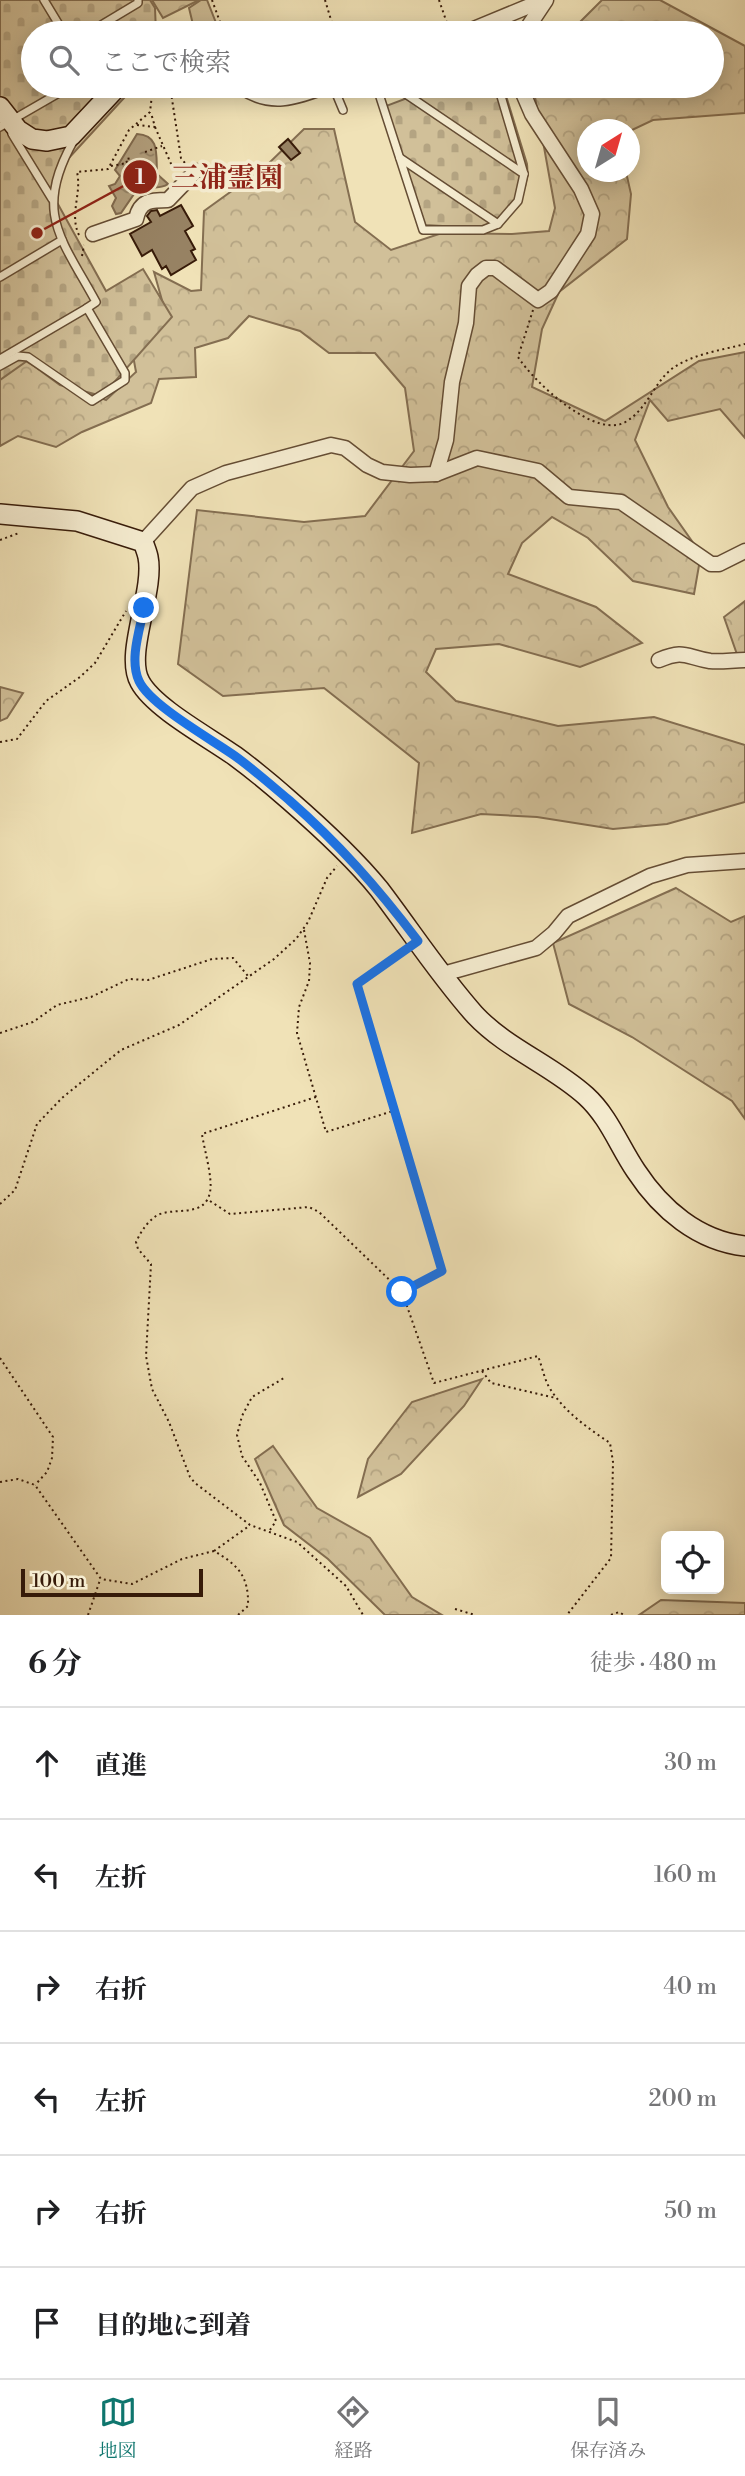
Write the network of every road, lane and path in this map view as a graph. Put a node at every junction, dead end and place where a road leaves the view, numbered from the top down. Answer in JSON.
{"nodes":[{"id":1,"x":44,"y":0,"type":"edge"},
{"id":2,"x":138,"y":0,"type":"edge"},
{"id":3,"x":212,"y":0,"type":"edge"},
{"id":4,"x":325,"y":0,"type":"edge"},
{"id":5,"x":439,"y":0,"type":"edge"},
{"id":6,"x":545,"y":0,"type":"edge"},
{"id":7,"x":57,"y":21,"type":"edge"},
{"id":8,"x":108,"y":21,"type":"edge"},
{"id":9,"x":220,"y":21,"type":"edge"},
{"id":10,"x":331,"y":21,"type":"edge"},
{"id":11,"x":447,"y":21,"type":"edge"},
{"id":12,"x":493,"y":21,"type":"edge"},
{"id":13,"x":532,"y":21,"type":"edge"},
{"id":14,"x":47,"y":98,"type":"edge"},
{"id":15,"x":107,"y":98,"type":"edge"},
{"id":16,"x":152,"y":98,"type":"edge"},
{"id":17,"x":172,"y":98,"type":"edge"},
{"id":18,"x":267,"y":98,"type":"edge"},
{"id":19,"x":286,"y":98,"type":"edge"},
{"id":20,"x":338,"y":98,"type":"edge"},
{"id":21,"x":380,"y":98,"type":"edge"},
{"id":22,"x":412,"y":98,"type":"edge"},
{"id":23,"x":502,"y":98,"type":"edge"},
{"id":24,"x":525,"y":98,"type":"edge"},
{"id":25,"x":343,"y":110,"type":"dead end"},
{"id":26,"x":150,"y":112,"type":"junction"},
{"id":27,"x":4,"y":120,"type":"edge"},
{"id":28,"x":137,"y":125,"type":"junction"},
{"id":29,"x":82,"y":126,"type":"junction"},
{"id":30,"x":155,"y":127,"type":"junction"},
{"id":31,"x":163,"y":146,"type":"junction"},
{"id":32,"x":145,"y":152,"type":"dead end"},
{"id":33,"x":400,"y":157,"type":"junction"},
{"id":34,"x":132,"y":158,"type":"dead end"},
{"id":35,"x":181,"y":158,"type":"junction"},
{"id":36,"x":193,"y":165,"type":"joint"},
{"id":37,"x":110,"y":166,"type":"junction"},
{"id":38,"x":524,"y":174,"type":"junction"},
{"id":39,"x":52,"y":199,"type":"junction"},
{"id":40,"x":498,"y":224,"type":"junction"},
{"id":41,"x":88,"y":239,"type":"junction"},
{"id":42,"x":62,"y":240,"type":"junction"},
{"id":43,"x":74,"y":261,"type":"junction"},
{"id":44,"x":0,"y":277,"type":"edge"},
{"id":45,"x":538,"y":300,"type":"junction"},
{"id":46,"x":86,"y":308,"type":"junction"},
{"id":47,"x":745,"y":344,"type":"edge"},
{"id":48,"x":1,"y":363,"type":"edge"},
{"id":49,"x":436,"y":474,"type":"junction"},
{"id":50,"x":0,"y":514,"type":"edge"},
{"id":51,"x":143,"y":542,"type":"junction"},
{"id":52,"x":745,"y":551,"type":"edge"},
{"id":53,"x":127,"y":610,"type":"dead end"},
{"id":54,"x":659,"y":660,"type":"dead end"},
{"id":55,"x":745,"y":660,"type":"edge"},
{"id":56,"x":0,"y":742,"type":"edge"},
{"id":57,"x":346,"y":854,"type":"junction"},
{"id":58,"x":745,"y":862,"type":"edge"},
{"id":59,"x":303,"y":929,"type":"junction"},
{"id":60,"x":418,"y":941,"type":"junction"},
{"id":61,"x":443,"y":974,"type":"junction"},
{"id":62,"x":248,"y":977,"type":"junction"},
{"id":63,"x":0,"y":1033,"type":"edge"},
{"id":64,"x":316,"y":1097,"type":"junction"},
{"id":65,"x":395,"y":1111,"type":"junction"},
{"id":66,"x":208,"y":1200,"type":"junction"},
{"id":67,"x":0,"y":1204,"type":"edge"},
{"id":68,"x":745,"y":1247,"type":"edge"},
{"id":69,"x":402,"y":1292,"type":"junction"},
{"id":70,"x":0,"y":1358,"type":"edge"},
{"id":71,"x":482,"y":1370,"type":"junction"},
{"id":72,"x":284,"y":1378,"type":"dead end"},
{"id":73,"x":557,"y":1398,"type":"junction"},
{"id":74,"x":0,"y":1482,"type":"edge"},
{"id":75,"x":35,"y":1485,"type":"junction"},
{"id":76,"x":250,"y":1525,"type":"junction"},
{"id":77,"x":270,"y":1531,"type":"junction"},
{"id":78,"x":214,"y":1551,"type":"junction"},
{"id":79,"x":101,"y":1579,"type":"junction"},
{"id":80,"x":455,"y":1609,"type":"dead end"},
{"id":81,"x":88,"y":1615,"type":"edge"},
{"id":82,"x":238,"y":1615,"type":"edge"},
{"id":83,"x":363,"y":1615,"type":"edge"},
{"id":84,"x":475,"y":1615,"type":"edge"},
{"id":85,"x":567,"y":1615,"type":"edge"},
{"id":86,"x":611,"y":1615,"type":"edge"},
{"id":87,"x":624,"y":1615,"type":"edge"}],
"edges":[{"from":1,"to":7,"type":"lane"},
{"from":2,"to":8,"type":"lane"},
{"from":3,"to":9,"type":"path"},
{"from":4,"to":10,"type":"path"},
{"from":5,"to":11,"type":"path"},
{"from":6,"to":12,"type":"street"},
{"from":6,"to":13,"type":"street"},
{"from":14,"to":27,"type":"lane"},
{"from":15,"to":29,"type":"street"},
{"from":16,"to":26,"type":"path"},
{"from":17,"to":35,"type":"path"},
{"from":18,"to":19,"type":"street"},
{"from":20,"to":25,"type":"lane"},
{"from":21,"to":33,"type":"lane"},
{"from":22,"to":38,"type":"lane"},
{"from":23,"to":38,"type":"lane"},
{"from":24,"to":45,"type":"street"},
{"from":26,"to":28,"type":"path"},
{"from":26,"to":30,"type":"path"},
{"from":27,"to":29,"type":"street"},
{"from":27,"to":39,"type":"lane"},
{"from":28,"to":30,"type":"path"},
{"from":28,"to":37,"type":"path"},
{"from":29,"to":39,"type":"lane"},
{"from":30,"to":31,"type":"path"},
{"from":31,"to":32,"type":"path"},
{"from":31,"to":35,"type":"path"},
{"from":33,"to":40,"type":"lane"},
{"from":33,"to":40,"type":"lane"},
{"from":34,"to":37,"type":"path"},
{"from":35,"to":36,"type":"path"},
{"from":36,"to":41,"type":"street"},
{"from":37,"to":41,"type":"path"},
{"from":38,"to":40,"type":"lane"},
{"from":39,"to":42,"type":"lane"},
{"from":41,"to":43,"type":"path"},
{"from":42,"to":43,"type":"lane"},
{"from":42,"to":44,"type":"lane"},
{"from":43,"to":46,"type":"lane"},
{"from":45,"to":47,"type":"path"},
{"from":45,"to":49,"type":"street"},
{"from":46,"to":48,"type":"lane"},
{"from":46,"to":48,"type":"lane"},
{"from":49,"to":51,"type":"street"},
{"from":49,"to":52,"type":"street"},
{"from":50,"to":51,"type":"street"},
{"from":51,"to":57,"type":"street"},
{"from":53,"to":56,"type":"path"},
{"from":54,"to":55,"type":"street"},
{"from":57,"to":59,"type":"path"},
{"from":57,"to":60,"type":"street"},
{"from":58,"to":61,"type":"street"},
{"from":59,"to":62,"type":"path"},
{"from":59,"to":64,"type":"path"},
{"from":60,"to":61,"type":"street"},
{"from":60,"to":65,"type":"path"},
{"from":61,"to":68,"type":"street"},
{"from":62,"to":63,"type":"path"},
{"from":62,"to":67,"type":"path"},
{"from":64,"to":65,"type":"path"},
{"from":64,"to":66,"type":"path"},
{"from":65,"to":69,"type":"path"},
{"from":66,"to":69,"type":"path"},
{"from":66,"to":76,"type":"path"},
{"from":69,"to":71,"type":"path"},
{"from":70,"to":75,"type":"path"},
{"from":71,"to":73,"type":"path"},
{"from":71,"to":73,"type":"path"},
{"from":72,"to":77,"type":"path"},
{"from":73,"to":85,"type":"path"},
{"from":74,"to":75,"type":"path"},
{"from":75,"to":79,"type":"path"},
{"from":76,"to":77,"type":"path"},
{"from":76,"to":78,"type":"path"},
{"from":77,"to":83,"type":"path"},
{"from":78,"to":79,"type":"path"},
{"from":78,"to":82,"type":"path"},
{"from":79,"to":81,"type":"path"},
{"from":80,"to":84,"type":"path"},
{"from":86,"to":87,"type":"path"}]}
